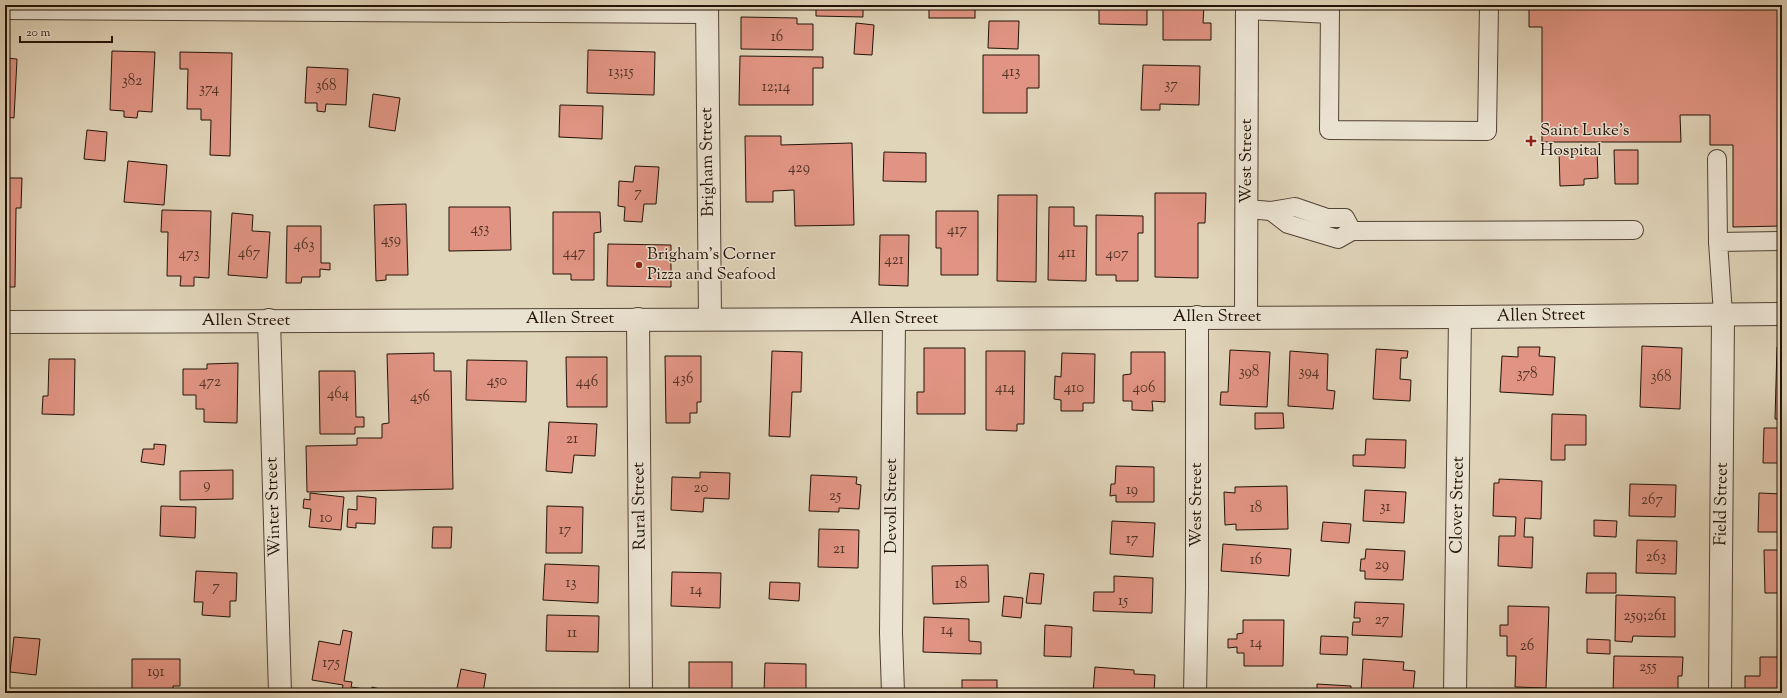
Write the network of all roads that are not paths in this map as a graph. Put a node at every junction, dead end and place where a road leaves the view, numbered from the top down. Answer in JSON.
{"nodes":[{"id":1,"x":1489,"y":5,"type":"edge"},
{"id":2,"x":5,"y":8,"type":"edge"},
{"id":3,"x":1247,"y":8,"type":"edge"},
{"id":4,"x":707,"y":9,"type":"edge"},
{"id":5,"x":1330,"y":9,"type":"edge"},
{"id":6,"x":1717,"y":159,"type":"dead end"},
{"id":7,"x":1247,"y":209,"type":"junction"},
{"id":8,"x":1634,"y":230,"type":"dead end"},
{"id":9,"x":1782,"y":241,"type":"edge"},
{"id":10,"x":1718,"y":242,"type":"junction"},
{"id":11,"x":1723,"y":314,"type":"junction"},
{"id":12,"x":1782,"y":314,"type":"edge"},
{"id":13,"x":1197,"y":317,"type":"junction"},
{"id":14,"x":1246,"y":317,"type":"junction"},
{"id":15,"x":1460,"y":317,"type":"junction"},
{"id":16,"x":638,"y":319,"type":"junction"},
{"id":17,"x":710,"y":319,"type":"junction"},
{"id":18,"x":894,"y":319,"type":"junction"},
{"id":19,"x":269,"y":320,"type":"junction"},
{"id":20,"x":5,"y":322,"type":"edge"},
{"id":21,"x":280,"y":693,"type":"edge"},
{"id":22,"x":642,"y":693,"type":"edge"},
{"id":23,"x":893,"y":693,"type":"edge"},
{"id":24,"x":1195,"y":693,"type":"edge"},
{"id":25,"x":1455,"y":693,"type":"edge"},
{"id":26,"x":1720,"y":693,"type":"edge"}],
"edges":[{"from":1,"to":5,"type":"lane"},
{"from":2,"to":4,"type":"street"},
{"from":3,"to":5,"type":"lane"},
{"from":3,"to":7,"type":"street","name":"West Street"},
{"from":4,"to":17,"type":"street","name":"Brigham Street"},
{"from":6,"to":10,"type":"lane"},
{"from":7,"to":8,"type":"lane"},
{"from":7,"to":14,"type":"street","name":"West Street"},
{"from":9,"to":10,"type":"lane"},
{"from":10,"to":11,"type":"lane"},
{"from":11,"to":12,"type":"street","name":"Allen Street"},
{"from":11,"to":15,"type":"street","name":"Allen Street"},
{"from":11,"to":26,"type":"street","name":"Field Street"},
{"from":13,"to":14,"type":"street","name":"Allen Street"},
{"from":13,"to":18,"type":"street","name":"Allen Street"},
{"from":13,"to":24,"type":"street","name":"West Street"},
{"from":14,"to":15,"type":"street","name":"Allen Street"},
{"from":15,"to":25,"type":"street","name":"Clover Street"},
{"from":16,"to":17,"type":"street","name":"Allen Street"},
{"from":16,"to":19,"type":"street","name":"Allen Street"},
{"from":16,"to":22,"type":"street","name":"Rural Street"},
{"from":17,"to":18,"type":"street","name":"Allen Street"},
{"from":18,"to":23,"type":"street","name":"Devoll Street"},
{"from":19,"to":20,"type":"street","name":"Allen Street"},
{"from":19,"to":21,"type":"street","name":"Winter Street"}]}
